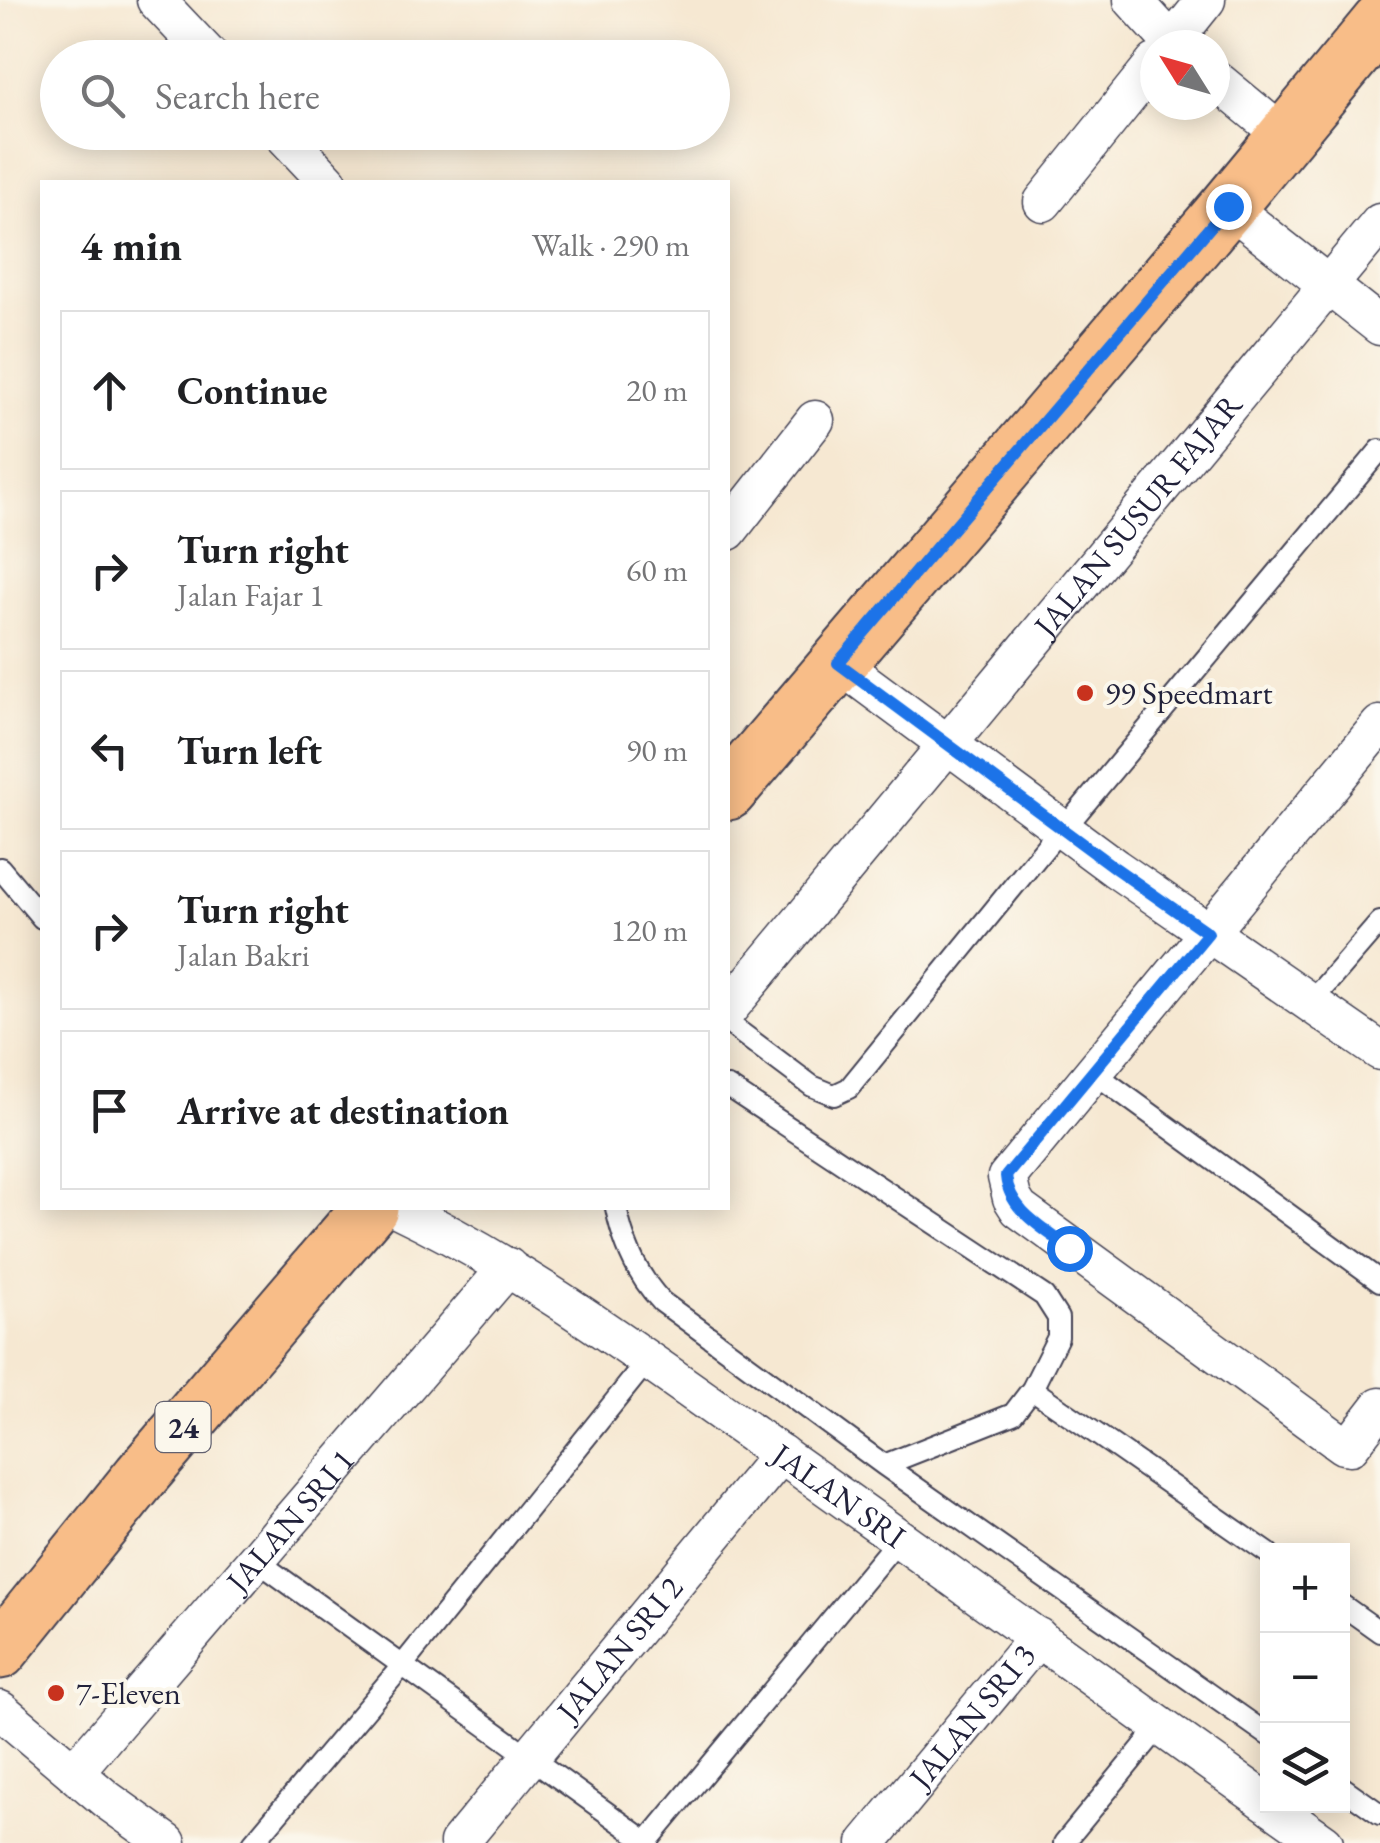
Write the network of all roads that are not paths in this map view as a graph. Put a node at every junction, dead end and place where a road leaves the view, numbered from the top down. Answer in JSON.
{"nodes":[{"id":1,"x":156,"y":0,"type":"edge"},
{"id":2,"x":1133,"y":0,"type":"edge"},
{"id":3,"x":1206,"y":0,"type":"edge"},
{"id":4,"x":1380,"y":22,"type":"edge"},
{"id":5,"x":1154,"y":30,"type":"edge"},
{"id":6,"x":1183,"y":30,"type":"edge"},
{"id":7,"x":194,"y":40,"type":"edge"},
{"id":8,"x":1140,"y":83,"type":"edge"},
{"id":9,"x":1230,"y":91,"type":"edge"},
{"id":10,"x":1284,"y":136,"type":"junction"},
{"id":11,"x":298,"y":150,"type":"edge"},
{"id":12,"x":326,"y":180,"type":"edge"},
{"id":13,"x":1043,"y":202,"type":"dead end"},
{"id":14,"x":1228,"y":206,"type":"junction"},
{"id":15,"x":1380,"y":223,"type":"edge"},
{"id":16,"x":1328,"y":286,"type":"junction"},
{"id":17,"x":1380,"y":326,"type":"edge"},
{"id":18,"x":815,"y":420,"type":"dead end"},
{"id":19,"x":1380,"y":450,"type":"edge"},
{"id":20,"x":730,"y":528,"type":"edge"},
{"id":21,"x":838,"y":663,"type":"junction"},
{"id":22,"x":1380,"y":725,"type":"edge"},
{"id":23,"x":946,"y":744,"type":"junction"},
{"id":24,"x":732,"y":778,"type":"edge"},
{"id":25,"x":1062,"y":829,"type":"junction"},
{"id":26,"x":0,"y":868,"type":"edge"},
{"id":27,"x":40,"y":916,"type":"edge"},
{"id":28,"x":1380,"y":922,"type":"edge"},
{"id":29,"x":1208,"y":933,"type":"junction"},
{"id":30,"x":1310,"y":1002,"type":"junction"},
{"id":31,"x":730,"y":1006,"type":"edge"},
{"id":32,"x":730,"y":1024,"type":"edge"},
{"id":33,"x":1380,"y":1051,"type":"edge"},
{"id":34,"x":1093,"y":1072,"type":"junction"},
{"id":35,"x":730,"y":1088,"type":"edge"},
{"id":36,"x":368,"y":1210,"type":"edge"},
{"id":37,"x":617,"y":1210,"type":"edge"},
{"id":38,"x":508,"y":1268,"type":"junction"},
{"id":39,"x":1380,"y":1281,"type":"edge"},
{"id":40,"x":648,"y":1360,"type":"junction"},
{"id":41,"x":1032,"y":1389,"type":"junction"},
{"id":42,"x":1380,"y":1407,"type":"edge"},
{"id":43,"x":782,"y":1454,"type":"junction"},
{"id":44,"x":884,"y":1465,"type":"junction"},
{"id":45,"x":900,"y":1538,"type":"junction"},
{"id":46,"x":1260,"y":1547,"type":"edge"},
{"id":47,"x":256,"y":1560,"type":"junction"},
{"id":48,"x":1350,"y":1611,"type":"edge"},
{"id":49,"x":1380,"y":1632,"type":"edge"},
{"id":50,"x":1038,"y":1636,"type":"junction"},
{"id":51,"x":0,"y":1650,"type":"edge"},
{"id":52,"x":402,"y":1666,"type":"junction"},
{"id":53,"x":0,"y":1710,"type":"edge"},
{"id":54,"x":1160,"y":1726,"type":"junction"},
{"id":55,"x":1260,"y":1729,"type":"edge"},
{"id":56,"x":529,"y":1758,"type":"junction"},
{"id":57,"x":74,"y":1772,"type":"junction"},
{"id":58,"x":1350,"y":1793,"type":"edge"},
{"id":59,"x":1380,"y":1814,"type":"edge"},
{"id":60,"x":1288,"y":1823,"type":"edge"},
{"id":61,"x":647,"y":1842,"type":"edge"},
{"id":62,"x":167,"y":1843,"type":"edge"},
{"id":63,"x":253,"y":1843,"type":"edge"},
{"id":64,"x":459,"y":1843,"type":"edge"},
{"id":65,"x":867,"y":1843,"type":"edge"},
{"id":66,"x":1064,"y":1843,"type":"edge"}],
"edges":[{"from":1,"to":7,"type":"street"},
{"from":2,"to":5,"type":"street"},
{"from":3,"to":6,"type":"street"},
{"from":4,"to":10,"type":"main road"},
{"from":8,"to":13,"type":"street"},
{"from":9,"to":10,"type":"street"},
{"from":10,"to":14,"type":"main road"},
{"from":11,"to":12,"type":"street"},
{"from":14,"to":16,"type":"street"},
{"from":14,"to":21,"type":"main road"},
{"from":15,"to":16,"type":"street","name":"JALAN SUSUR FAJAR"},
{"from":16,"to":17,"type":"street"},
{"from":16,"to":23,"type":"street","name":"JALAN SUSUR FAJAR"},
{"from":18,"to":20,"type":"street"},
{"from":19,"to":25,"type":"lane"},
{"from":21,"to":23,"type":"street"},
{"from":21,"to":24,"type":"main road"},
{"from":22,"to":29,"type":"street"},
{"from":23,"to":25,"type":"street"},
{"from":23,"to":31,"type":"street","name":"JALAN SUSUR FAJAR"},
{"from":25,"to":29,"type":"street"},
{"from":25,"to":32,"type":"lane"},
{"from":26,"to":27,"type":"lane"},
{"from":28,"to":30,"type":"lane"},
{"from":29,"to":30,"type":"street"},
{"from":29,"to":34,"type":"street"},
{"from":30,"to":33,"type":"street"},
{"from":34,"to":39,"type":"lane"},
{"from":34,"to":42,"type":"street"},
{"from":35,"to":41,"type":"lane"},
{"from":36,"to":38,"type":"street","name":"JALAN SRI"},
{"from":36,"to":51,"type":"main road","number":"24"},
{"from":37,"to":44,"type":"lane"},
{"from":38,"to":40,"type":"street","name":"JALAN SRI"},
{"from":38,"to":47,"type":"street","name":"JALAN SRI 1"},
{"from":40,"to":43,"type":"street","name":"JALAN SRI"},
{"from":40,"to":52,"type":"lane"},
{"from":41,"to":44,"type":"lane"},
{"from":41,"to":46,"type":"lane"},
{"from":43,"to":45,"type":"street","name":"JALAN SRI"},
{"from":43,"to":56,"type":"street","name":"JALAN SRI 2"},
{"from":44,"to":55,"type":"lane"},
{"from":45,"to":50,"type":"street","name":"JALAN SRI"},
{"from":45,"to":61,"type":"lane"},
{"from":47,"to":52,"type":"lane"},
{"from":47,"to":57,"type":"street","name":"JALAN SRI 1"},
{"from":48,"to":49,"type":"lane"},
{"from":50,"to":54,"type":"street","name":"JALAN SRI"},
{"from":50,"to":65,"type":"street","name":"JALAN SRI 3"},
{"from":52,"to":56,"type":"lane"},
{"from":52,"to":63,"type":"lane"},
{"from":53,"to":57,"type":"street"},
{"from":54,"to":60,"type":"street","name":"JALAN SRI"},
{"from":54,"to":66,"type":"lane"},
{"from":56,"to":61,"type":"lane"},
{"from":56,"to":64,"type":"street","name":"JALAN SRI 2"},
{"from":57,"to":62,"type":"street"},
{"from":58,"to":59,"type":"lane"}]}
